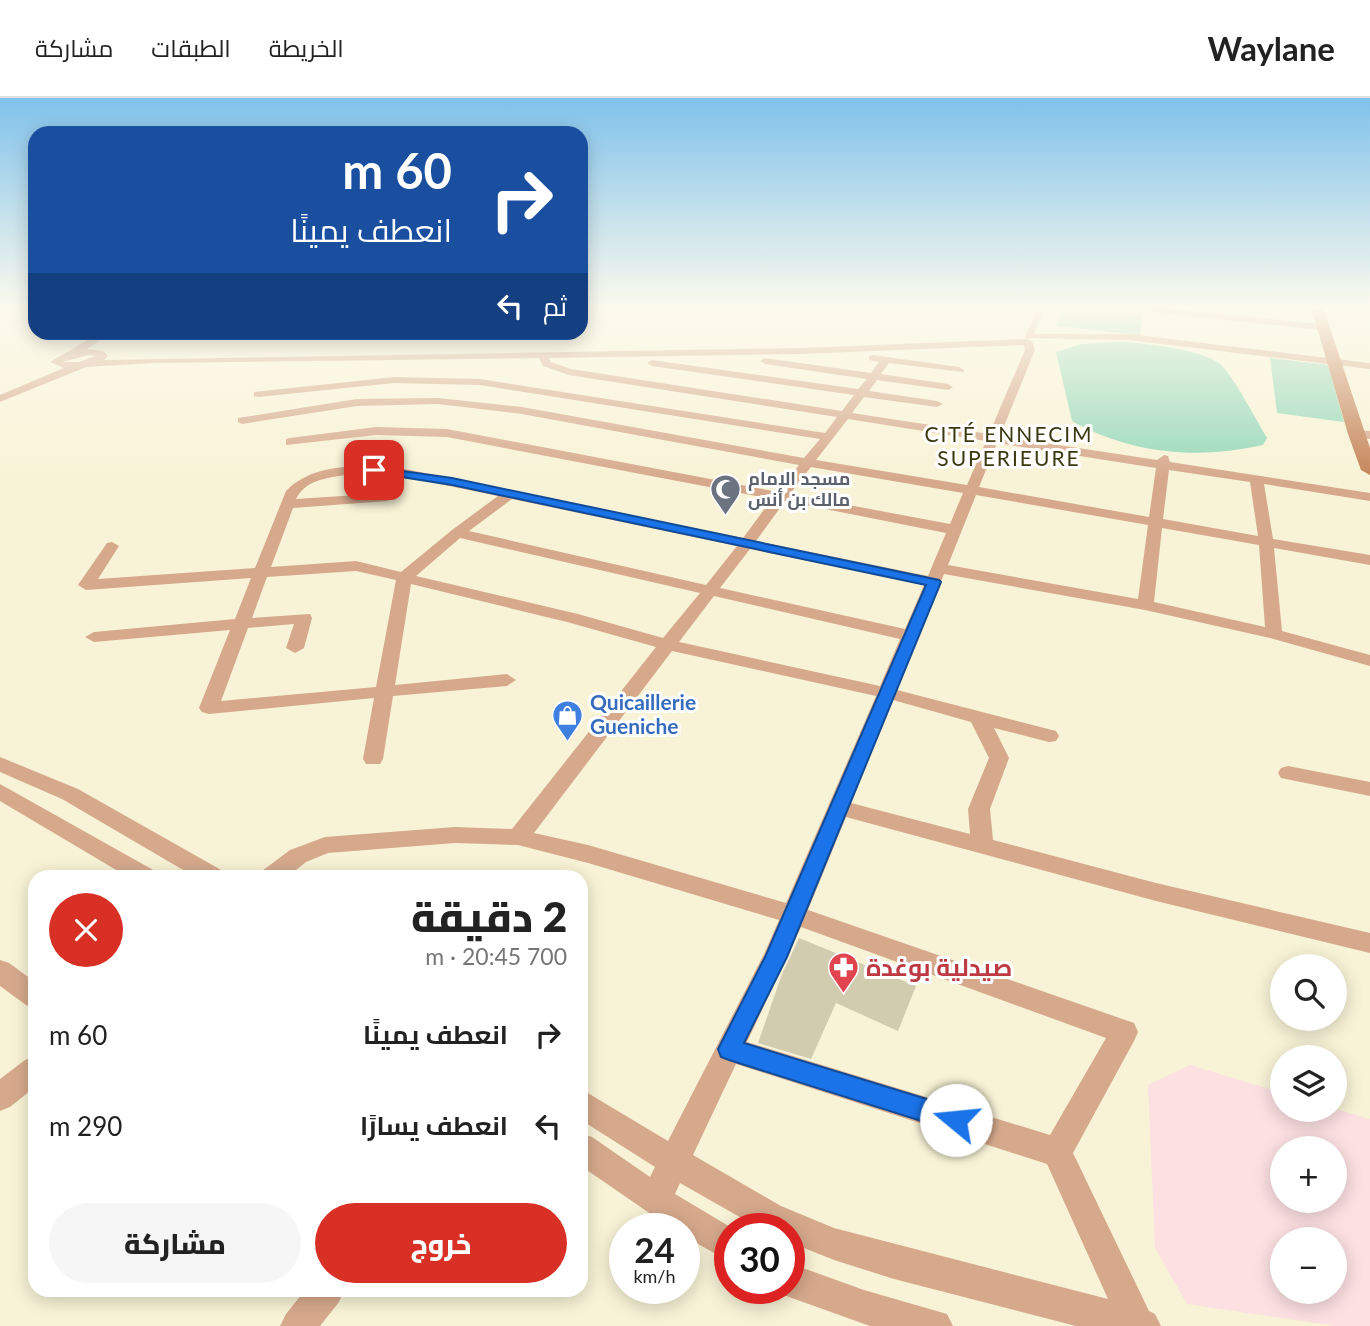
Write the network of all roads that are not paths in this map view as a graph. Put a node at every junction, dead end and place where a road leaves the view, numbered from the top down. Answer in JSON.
{"nodes":[{"id":1,"x":57,"y":364,"type":"edge"},
{"id":2,"x":84,"y":364,"type":"edge"},
{"id":3,"x":549,"y":364,"type":"edge"},
{"id":4,"x":665,"y":364,"type":"edge"},
{"id":5,"x":786,"y":364,"type":"edge"},
{"id":6,"x":883,"y":364,"type":"edge"},
{"id":7,"x":917,"y":364,"type":"edge"},
{"id":8,"x":963,"y":364,"type":"edge"},
{"id":9,"x":1021,"y":364,"type":"edge"},
{"id":10,"x":1339,"y":364,"type":"edge"},
{"id":11,"x":1349,"y":364,"type":"edge"},
{"id":12,"x":1370,"y":367,"type":"edge"},
{"id":13,"x":959,"y":370,"type":"junction"},
{"id":14,"x":873,"y":377,"type":"junction"},
{"id":15,"x":44,"y":379,"type":"junction"},
{"id":16,"x":432,"y":379,"type":"junction"},
{"id":17,"x":948,"y":387,"type":"junction"},
{"id":18,"x":861,"y":393,"type":"junction"},
{"id":19,"x":258,"y":394,"type":"dead end"},
{"id":20,"x":0,"y":399,"type":"edge"},
{"id":21,"x":412,"y":400,"type":"junction"},
{"id":22,"x":937,"y":404,"type":"junction"},
{"id":23,"x":846,"y":414,"type":"junction"},
{"id":24,"x":242,"y":420,"type":"dead end"},
{"id":25,"x":925,"y":427,"type":"junction"},
{"id":26,"x":994,"y":434,"type":"junction"},
{"id":27,"x":1366,"y":436,"type":"edge"},
{"id":28,"x":830,"y":437,"type":"junction"},
{"id":29,"x":290,"y":442,"type":"dead end"},
{"id":30,"x":1163,"y":461,"type":"junction"},
{"id":31,"x":808,"y":463,"type":"junction"},
{"id":32,"x":1370,"y":470,"type":"edge"},
{"id":33,"x":1256,"y":478,"type":"junction"},
{"id":34,"x":973,"y":490,"type":"junction"},
{"id":35,"x":510,"y":494,"type":"junction"},
{"id":36,"x":1370,"y":495,"type":"edge"},
{"id":37,"x":781,"y":496,"type":"junction"},
{"id":38,"x":387,"y":497,"type":"dead end"},
{"id":39,"x":287,"y":504,"type":"junction"},
{"id":40,"x":1154,"y":521,"type":"junction"},
{"id":41,"x":956,"y":530,"type":"junction"},
{"id":42,"x":457,"y":533,"type":"junction"},
{"id":43,"x":1266,"y":542,"type":"junction"},
{"id":44,"x":747,"y":543,"type":"junction"},
{"id":45,"x":112,"y":547,"type":"dead end"},
{"id":46,"x":1370,"y":560,"type":"edge"},
{"id":47,"x":260,"y":573,"type":"junction"},
{"id":48,"x":937,"y":575,"type":"junction"},
{"id":49,"x":404,"y":578,"type":"junction"},
{"id":50,"x":709,"y":592,"type":"junction"},
{"id":51,"x":1144,"y":605,"type":"junction"},
{"id":52,"x":242,"y":622,"type":"junction"},
{"id":53,"x":1274,"y":634,"type":"junction"},
{"id":54,"x":911,"y":636,"type":"junction"},
{"id":55,"x":94,"y":637,"type":"dead end"},
{"id":56,"x":668,"y":645,"type":"junction"},
{"id":57,"x":295,"y":648,"type":"dead end"},
{"id":58,"x":1370,"y":661,"type":"edge"},
{"id":59,"x":507,"y":680,"type":"dead end"},
{"id":60,"x":383,"y":692,"type":"junction"},
{"id":61,"x":887,"y":693,"type":"junction"},
{"id":62,"x":979,"y":717,"type":"junction"},
{"id":63,"x":1049,"y":736,"type":"dead end"},
{"id":64,"x":373,"y":759,"type":"dead end"},
{"id":65,"x":0,"y":764,"type":"edge"},
{"id":66,"x":1288,"y":772,"type":"dead end"},
{"id":67,"x":35,"y":778,"type":"junction"},
{"id":68,"x":1370,"y":789,"type":"edge"},
{"id":69,"x":3,"y":796,"type":"edge"},
{"id":70,"x":839,"y":807,"type":"junction"},
{"id":71,"x":518,"y":837,"type":"junction"},
{"id":72,"x":982,"y":846,"type":"junction"},
{"id":73,"x":135,"y":870,"type":"edge"},
{"id":74,"x":203,"y":870,"type":"edge"},
{"id":75,"x":279,"y":870,"type":"edge"},
{"id":76,"x":794,"y":915,"type":"junction"},
{"id":77,"x":1370,"y":943,"type":"edge"},
{"id":78,"x":0,"y":971,"type":"edge"},
{"id":79,"x":28,"y":992,"type":"edge"},
{"id":80,"x":729,"y":1049,"type":"junction"},
{"id":81,"x":28,"y":1075,"type":"edge"},
{"id":82,"x":0,"y":1097,"type":"edge"},
{"id":83,"x":588,"y":1107,"type":"edge"},
{"id":84,"x":1057,"y":1152,"type":"junction"},
{"id":85,"x":588,"y":1153,"type":"edge"},
{"id":86,"x":674,"y":1162,"type":"junction"},
{"id":87,"x":655,"y":1200,"type":"junction"},
{"id":88,"x":714,"y":1235,"type":"edge"},
{"id":89,"x":805,"y":1286,"type":"edge"},
{"id":90,"x":321,"y":1297,"type":"edge"},
{"id":91,"x":1140,"y":1325,"type":"edge"},
{"id":92,"x":298,"y":1326,"type":"edge"},
{"id":93,"x":935,"y":1326,"type":"edge"}],
"edges":[{"from":1,"to":15,"type":"street"},
{"from":2,"to":15,"type":"street"},
{"from":3,"to":23,"type":"street"},
{"from":4,"to":18,"type":"street"},
{"from":5,"to":14,"type":"street"},
{"from":6,"to":14,"type":"street"},
{"from":7,"to":13,"type":"street"},
{"from":8,"to":13,"type":"street"},
{"from":9,"to":26,"type":"street"},
{"from":10,"to":27,"type":"street"},
{"from":11,"to":12,"type":"street"},
{"from":13,"to":17,"type":"street"},
{"from":14,"to":17,"type":"street"},
{"from":14,"to":18,"type":"street"},
{"from":15,"to":20,"type":"street"},
{"from":16,"to":19,"type":"street"},
{"from":16,"to":21,"type":"street"},
{"from":16,"to":28,"type":"street"},
{"from":17,"to":22,"type":"street"},
{"from":18,"to":22,"type":"street"},
{"from":18,"to":23,"type":"street"},
{"from":21,"to":24,"type":"street"},
{"from":21,"to":31,"type":"street"},
{"from":22,"to":25,"type":"street"},
{"from":23,"to":25,"type":"street"},
{"from":23,"to":28,"type":"street"},
{"from":25,"to":26,"type":"street"},
{"from":26,"to":30,"type":"street"},
{"from":26,"to":34,"type":"street"},
{"from":27,"to":32,"type":"street"},
{"from":28,"to":31,"type":"street"},
{"from":29,"to":37,"type":"street"},
{"from":30,"to":33,"type":"street"},
{"from":30,"to":36,"type":"street"},
{"from":30,"to":40,"type":"street"},
{"from":31,"to":34,"type":"street"},
{"from":31,"to":37,"type":"street"},
{"from":33,"to":36,"type":"street"},
{"from":33,"to":43,"type":"street"},
{"from":34,"to":40,"type":"street"},
{"from":34,"to":41,"type":"street"},
{"from":35,"to":39,"type":"street"},
{"from":35,"to":42,"type":"street"},
{"from":35,"to":44,"type":"street"},
{"from":37,"to":41,"type":"street"},
{"from":37,"to":44,"type":"street"},
{"from":38,"to":39,"type":"street"},
{"from":39,"to":47,"type":"street"},
{"from":40,"to":43,"type":"street"},
{"from":40,"to":51,"type":"street"},
{"from":41,"to":48,"type":"street"},
{"from":42,"to":49,"type":"street"},
{"from":42,"to":50,"type":"street"},
{"from":43,"to":46,"type":"street"},
{"from":43,"to":53,"type":"street"},
{"from":44,"to":48,"type":"street"},
{"from":44,"to":50,"type":"street"},
{"from":45,"to":47,"type":"street"},
{"from":47,"to":49,"type":"street"},
{"from":47,"to":52,"type":"street"},
{"from":48,"to":51,"type":"street"},
{"from":48,"to":54,"type":"street"},
{"from":49,"to":56,"type":"street"},
{"from":49,"to":60,"type":"street"},
{"from":50,"to":54,"type":"street"},
{"from":50,"to":56,"type":"street"},
{"from":51,"to":53,"type":"street"},
{"from":52,"to":55,"type":"street"},
{"from":52,"to":57,"type":"street"},
{"from":52,"to":60,"type":"street"},
{"from":53,"to":58,"type":"street"},
{"from":54,"to":61,"type":"street"},
{"from":56,"to":61,"type":"street"},
{"from":56,"to":71,"type":"street"},
{"from":59,"to":60,"type":"street"},
{"from":60,"to":64,"type":"street"},
{"from":61,"to":62,"type":"street"},
{"from":61,"to":70,"type":"street"},
{"from":62,"to":63,"type":"street"},
{"from":62,"to":72,"type":"street"},
{"from":65,"to":67,"type":"street"},
{"from":66,"to":68,"type":"street"},
{"from":67,"to":69,"type":"street"},
{"from":67,"to":74,"type":"street"},
{"from":69,"to":73,"type":"street"},
{"from":70,"to":72,"type":"street"},
{"from":70,"to":76,"type":"street"},
{"from":71,"to":75,"type":"street"},
{"from":71,"to":76,"type":"street"},
{"from":72,"to":77,"type":"street"},
{"from":76,"to":80,"type":"street"},
{"from":76,"to":84,"type":"street"},
{"from":78,"to":79,"type":"street"},
{"from":80,"to":84,"type":"street"},
{"from":80,"to":86,"type":"street"},
{"from":81,"to":82,"type":"street"},
{"from":83,"to":86,"type":"street"},
{"from":84,"to":91,"type":"street"},
{"from":85,"to":87,"type":"street"},
{"from":86,"to":87,"type":"street"},
{"from":86,"to":91,"type":"street"},
{"from":87,"to":88,"type":"street"},
{"from":89,"to":93,"type":"street"},
{"from":90,"to":92,"type":"street"}]}
